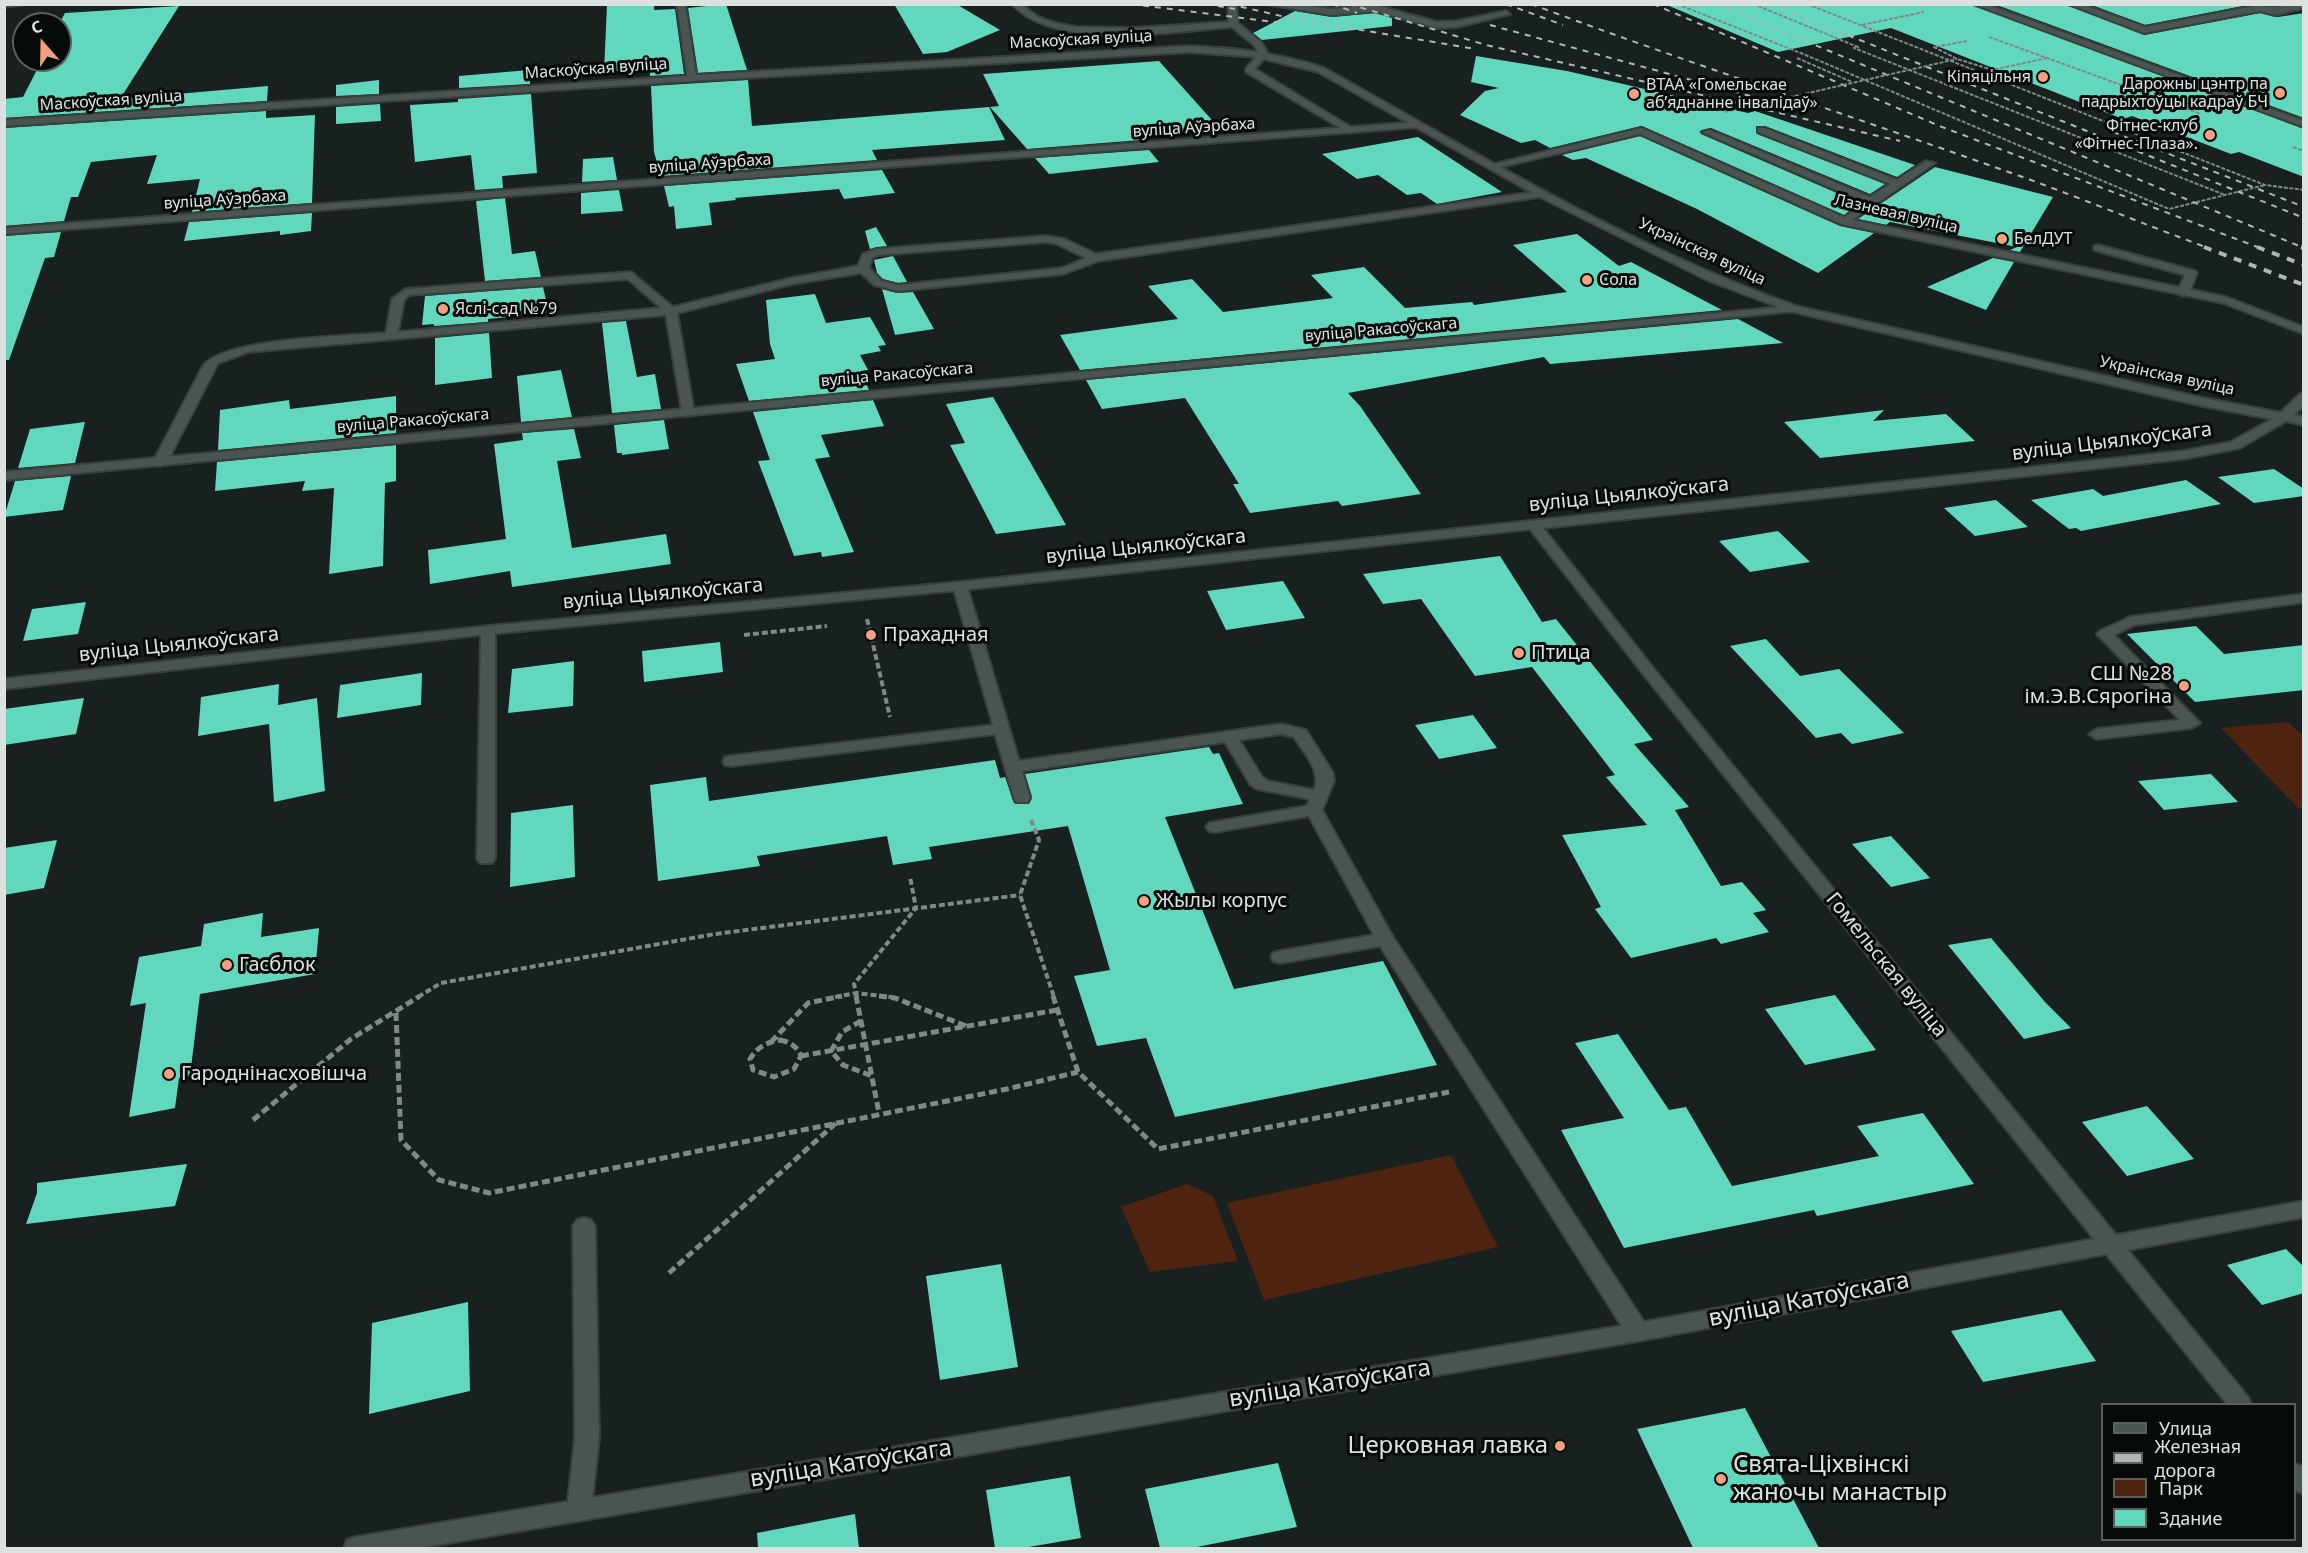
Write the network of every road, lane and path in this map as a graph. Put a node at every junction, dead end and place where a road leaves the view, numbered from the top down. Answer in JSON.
{"nodes":[{"id":1,"x":22,"y":4,"type":"edge"},
{"id":2,"x":681,"y":4,"type":"edge"},
{"id":3,"x":1017,"y":4,"type":"edge"},
{"id":4,"x":1232,"y":4,"type":"edge"},
{"id":5,"x":1269,"y":4,"type":"edge"},
{"id":6,"x":1677,"y":4,"type":"edge"},
{"id":7,"x":1753,"y":4,"type":"edge"},
{"id":8,"x":1807,"y":4,"type":"edge"},
{"id":9,"x":1977,"y":4,"type":"edge"},
{"id":10,"x":2072,"y":4,"type":"edge"},
{"id":11,"x":2304,"y":5,"type":"edge"},
{"id":12,"x":4,"y":6,"type":"edge"},
{"id":13,"x":1924,"y":12,"type":"dead end"},
{"id":14,"x":1506,"y":14,"type":"dead end"},
{"id":15,"x":1234,"y":24,"type":"junction"},
{"id":16,"x":1861,"y":26,"type":"junction"},
{"id":17,"x":1989,"y":37,"type":"dead end"},
{"id":18,"x":1967,"y":41,"type":"dead end"},
{"id":19,"x":1858,"y":47,"type":"junction"},
{"id":20,"x":1189,"y":49,"type":"joint"},
{"id":21,"x":1264,"y":54,"type":"junction"},
{"id":22,"x":1808,"y":56,"type":"junction"},
{"id":23,"x":2047,"y":58,"type":"junction"},
{"id":24,"x":1957,"y":59,"type":"junction"},
{"id":25,"x":1914,"y":69,"type":"junction"},
{"id":26,"x":692,"y":78,"type":"junction"},
{"id":27,"x":1852,"y":82,"type":"junction"},
{"id":28,"x":1725,"y":112,"type":"dead end"},
{"id":29,"x":2205,"y":115,"type":"dead end"},
{"id":30,"x":4,"y":123,"type":"edge"},
{"id":31,"x":2304,"y":124,"type":"edge"},
{"id":32,"x":1417,"y":125,"type":"junction"},
{"id":33,"x":1761,"y":130,"type":"dead end"},
{"id":34,"x":1352,"y":131,"type":"junction"},
{"id":35,"x":1707,"y":132,"type":"dead end"},
{"id":36,"x":2293,"y":147,"type":"dead end"},
{"id":37,"x":2304,"y":151,"type":"edge"},
{"id":38,"x":1930,"y":163,"type":"dead end"},
{"id":39,"x":1492,"y":166,"type":"junction"},
{"id":40,"x":1899,"y":184,"type":"junction"},
{"id":41,"x":2265,"y":185,"type":"junction"},
{"id":42,"x":2304,"y":190,"type":"edge"},
{"id":43,"x":1542,"y":194,"type":"junction"},
{"id":44,"x":2226,"y":195,"type":"junction"},
{"id":45,"x":1870,"y":201,"type":"junction"},
{"id":46,"x":1845,"y":222,"type":"junction"},
{"id":47,"x":4,"y":231,"type":"edge"},
{"id":48,"x":2098,"y":248,"type":"dead end"},
{"id":49,"x":1095,"y":258,"type":"junction"},
{"id":50,"x":863,"y":269,"type":"junction"},
{"id":51,"x":2183,"y":293,"type":"junction"},
{"id":52,"x":1793,"y":309,"type":"junction"},
{"id":53,"x":671,"y":311,"type":"junction"},
{"id":54,"x":2304,"y":331,"type":"edge"},
{"id":55,"x":391,"y":337,"type":"junction"},
{"id":56,"x":2304,"y":397,"type":"edge"},
{"id":57,"x":688,"y":412,"type":"junction"},
{"id":58,"x":2284,"y":417,"type":"junction"},
{"id":59,"x":2304,"y":421,"type":"edge"},
{"id":60,"x":160,"y":462,"type":"junction"},
{"id":61,"x":4,"y":477,"type":"edge"},
{"id":62,"x":1534,"y":525,"type":"junction"},
{"id":63,"x":960,"y":586,"type":"junction"},
{"id":64,"x":861,"y":595,"type":"junction"},
{"id":65,"x":2304,"y":598,"type":"edge"},
{"id":66,"x":488,"y":630,"type":"junction"},
{"id":67,"x":4,"y":684,"type":"edge"},
{"id":68,"x":1001,"y":729,"type":"junction"},
{"id":69,"x":2097,"y":734,"type":"dead end"},
{"id":70,"x":1229,"y":736,"type":"junction"},
{"id":71,"x":895,"y":741,"type":"junction"},
{"id":72,"x":731,"y":761,"type":"dead end"},
{"id":73,"x":1012,"y":767,"type":"junction"},
{"id":74,"x":1022,"y":798,"type":"joint"},
{"id":75,"x":1317,"y":803,"type":"junction"},
{"id":76,"x":1215,"y":827,"type":"dead end"},
{"id":77,"x":486,"y":859,"type":"dead end"},
{"id":78,"x":910,"y":877,"type":"dead end"},
{"id":79,"x":1020,"y":895,"type":"junction"},
{"id":80,"x":916,"y":908,"type":"junction"},
{"id":81,"x":1385,"y":939,"type":"junction"},
{"id":82,"x":1281,"y":957,"type":"dead end"},
{"id":83,"x":856,"y":993,"type":"junction"},
{"id":84,"x":1058,"y":1010,"type":"junction"},
{"id":85,"x":396,"y":1013,"type":"junction"},
{"id":86,"x":861,"y":1021,"type":"junction"},
{"id":87,"x":967,"y":1027,"type":"junction"},
{"id":88,"x":771,"y":1041,"type":"junction"},
{"id":89,"x":866,"y":1045,"type":"junction"},
{"id":90,"x":831,"y":1051,"type":"junction"},
{"id":91,"x":801,"y":1056,"type":"junction"},
{"id":92,"x":1078,"y":1072,"type":"junction"},
{"id":93,"x":872,"y":1076,"type":"junction"},
{"id":94,"x":1479,"y":1086,"type":"junction"},
{"id":95,"x":879,"y":1113,"type":"junction"},
{"id":96,"x":253,"y":1120,"type":"dead end"},
{"id":97,"x":837,"y":1122,"type":"junction"},
{"id":98,"x":2304,"y":1209,"type":"edge"},
{"id":99,"x":584,"y":1226,"type":"dead end"},
{"id":100,"x":2111,"y":1243,"type":"junction"},
{"id":101,"x":669,"y":1272,"type":"dead end"},
{"id":102,"x":1638,"y":1332,"type":"junction"},
{"id":103,"x":2239,"y":1403,"type":"edge"},
{"id":104,"x":579,"y":1510,"type":"junction"},
{"id":105,"x":356,"y":1548,"type":"edge"}],
"edges":[{"from":1,"to":12,"type":"street"},
{"from":2,"to":26,"type":"street"},
{"from":3,"to":15,"type":"street"},
{"from":4,"to":15,"type":"street"},
{"from":5,"to":14,"type":"street"},
{"from":6,"to":22,"type":"path"},
{"from":7,"to":19,"type":"path"},
{"from":8,"to":16,"type":"path"},
{"from":9,"to":31,"type":"street"},
{"from":10,"to":11,"type":"street"},
{"from":13,"to":16,"type":"path"},
{"from":15,"to":21,"type":"street"},
{"from":16,"to":41,"type":"path"},
{"from":17,"to":23,"type":"path"},
{"from":18,"to":24,"type":"path"},
{"from":19,"to":25,"type":"path"},
{"from":19,"to":44,"type":"path"},
{"from":20,"to":21,"type":"street","name":"Украінская вуліца"},
{"from":20,"to":26,"type":"street","name":"Маскоўская вуліца"},
{"from":21,"to":32,"type":"street","name":"Украінская вуліца"},
{"from":21,"to":34,"type":"street"},
{"from":22,"to":27,"type":"path"},
{"from":22,"to":44,"type":"path"},
{"from":23,"to":24,"type":"path"},
{"from":23,"to":29,"type":"path"},
{"from":24,"to":25,"type":"path","bridge":true},
{"from":25,"to":27,"type":"path","bridge":true},
{"from":26,"to":30,"type":"street","name":"Маскоўская вуліца"},
{"from":27,"to":28,"type":"path","bridge":true},
{"from":32,"to":34,"type":"street","name":"вуліца Аўэрбаха"},
{"from":32,"to":39,"type":"street","name":"Украінская вуліца"},
{"from":33,"to":40,"type":"street"},
{"from":34,"to":47,"type":"street","name":"вуліца Аўэрбаха"},
{"from":35,"to":45,"type":"street"},
{"from":36,"to":37,"type":"path"},
{"from":38,"to":40,"type":"street"},
{"from":39,"to":43,"type":"street","name":"Украінская вуліца"},
{"from":39,"to":46,"type":"street","name":"Лазневая вуліца"},
{"from":40,"to":45,"type":"street"},
{"from":41,"to":42,"type":"path"},
{"from":41,"to":44,"type":"path"},
{"from":43,"to":49,"type":"street"},
{"from":43,"to":52,"type":"street","name":"Украінская вуліца"},
{"from":45,"to":46,"type":"street"},
{"from":46,"to":51,"type":"street","name":"Лазневая вуліца"},
{"from":48,"to":51,"type":"street"},
{"from":49,"to":50,"type":"street"},
{"from":49,"to":50,"type":"street"},
{"from":50,"to":53,"type":"street"},
{"from":51,"to":54,"type":"street","name":"Лазневая вуліца"},
{"from":52,"to":57,"type":"street","name":"вуліца Ракасоўскага"},
{"from":52,"to":58,"type":"street","name":"Украінская вуліца"},
{"from":53,"to":55,"type":"street"},
{"from":53,"to":55,"type":"street"},
{"from":53,"to":57,"type":"street"},
{"from":55,"to":60,"type":"street"},
{"from":56,"to":58,"type":"street"},
{"from":57,"to":60,"type":"street","name":"вуліца Ракасоўскага"},
{"from":58,"to":59,"type":"street","name":"Украінская вуліца"},
{"from":58,"to":62,"type":"street","name":"вуліца Цыялкоўскага"},
{"from":60,"to":61,"type":"street","name":"вуліца Ракасоўскага"},
{"from":62,"to":63,"type":"street","name":"вуліца Цыялкоўскага"},
{"from":62,"to":100,"type":"street","name":"Гомельская вуліца"},
{"from":63,"to":64,"type":"street","name":"вуліца Цыялкоўскага"},
{"from":63,"to":68,"type":"street"},
{"from":64,"to":66,"type":"street","name":"вуліца Цыялкоўскага"},
{"from":64,"to":71,"type":"path"},
{"from":65,"to":69,"type":"street"},
{"from":66,"to":67,"type":"street","name":"вуліца Цыялкоўскага"},
{"from":66,"to":77,"type":"street"},
{"from":68,"to":71,"type":"street"},
{"from":68,"to":73,"type":"street"},
{"from":70,"to":73,"type":"street"},
{"from":70,"to":75,"type":"street"},
{"from":70,"to":75,"type":"street"},
{"from":71,"to":72,"type":"street"},
{"from":73,"to":74,"type":"street"},
{"from":74,"to":79,"type":"path"},
{"from":75,"to":76,"type":"street"},
{"from":75,"to":81,"type":"street"},
{"from":78,"to":80,"type":"path"},
{"from":79,"to":80,"type":"path"},
{"from":79,"to":84,"type":"path"},
{"from":80,"to":83,"type":"path"},
{"from":80,"to":85,"type":"path"},
{"from":81,"to":82,"type":"street"},
{"from":81,"to":94,"type":"street"},
{"from":83,"to":86,"type":"path"},
{"from":83,"to":87,"type":"path"},
{"from":83,"to":88,"type":"path"},
{"from":84,"to":87,"type":"path"},
{"from":84,"to":92,"type":"path"},
{"from":85,"to":96,"type":"path"},
{"from":85,"to":97,"type":"path"},
{"from":86,"to":89,"type":"path"},
{"from":86,"to":90,"type":"path"},
{"from":87,"to":89,"type":"path"},
{"from":88,"to":91,"type":"path"},
{"from":88,"to":91,"type":"path"},
{"from":89,"to":90,"type":"path"},
{"from":89,"to":93,"type":"path"},
{"from":90,"to":91,"type":"path"},
{"from":90,"to":93,"type":"path"},
{"from":92,"to":94,"type":"path"},
{"from":92,"to":95,"type":"path"},
{"from":93,"to":95,"type":"path"},
{"from":94,"to":102,"type":"street"},
{"from":95,"to":97,"type":"path"},
{"from":97,"to":101,"type":"path"},
{"from":98,"to":100,"type":"street","name":"вуліца Катоўскага"},
{"from":99,"to":104,"type":"street"},
{"from":100,"to":102,"type":"street","name":"вуліца Катоўскага"},
{"from":100,"to":103,"type":"street","name":"Гомельская вуліца"},
{"from":102,"to":104,"type":"street","name":"вуліца Катоўскага"},
{"from":104,"to":105,"type":"street","name":"вуліца Катоўскага"}]}
